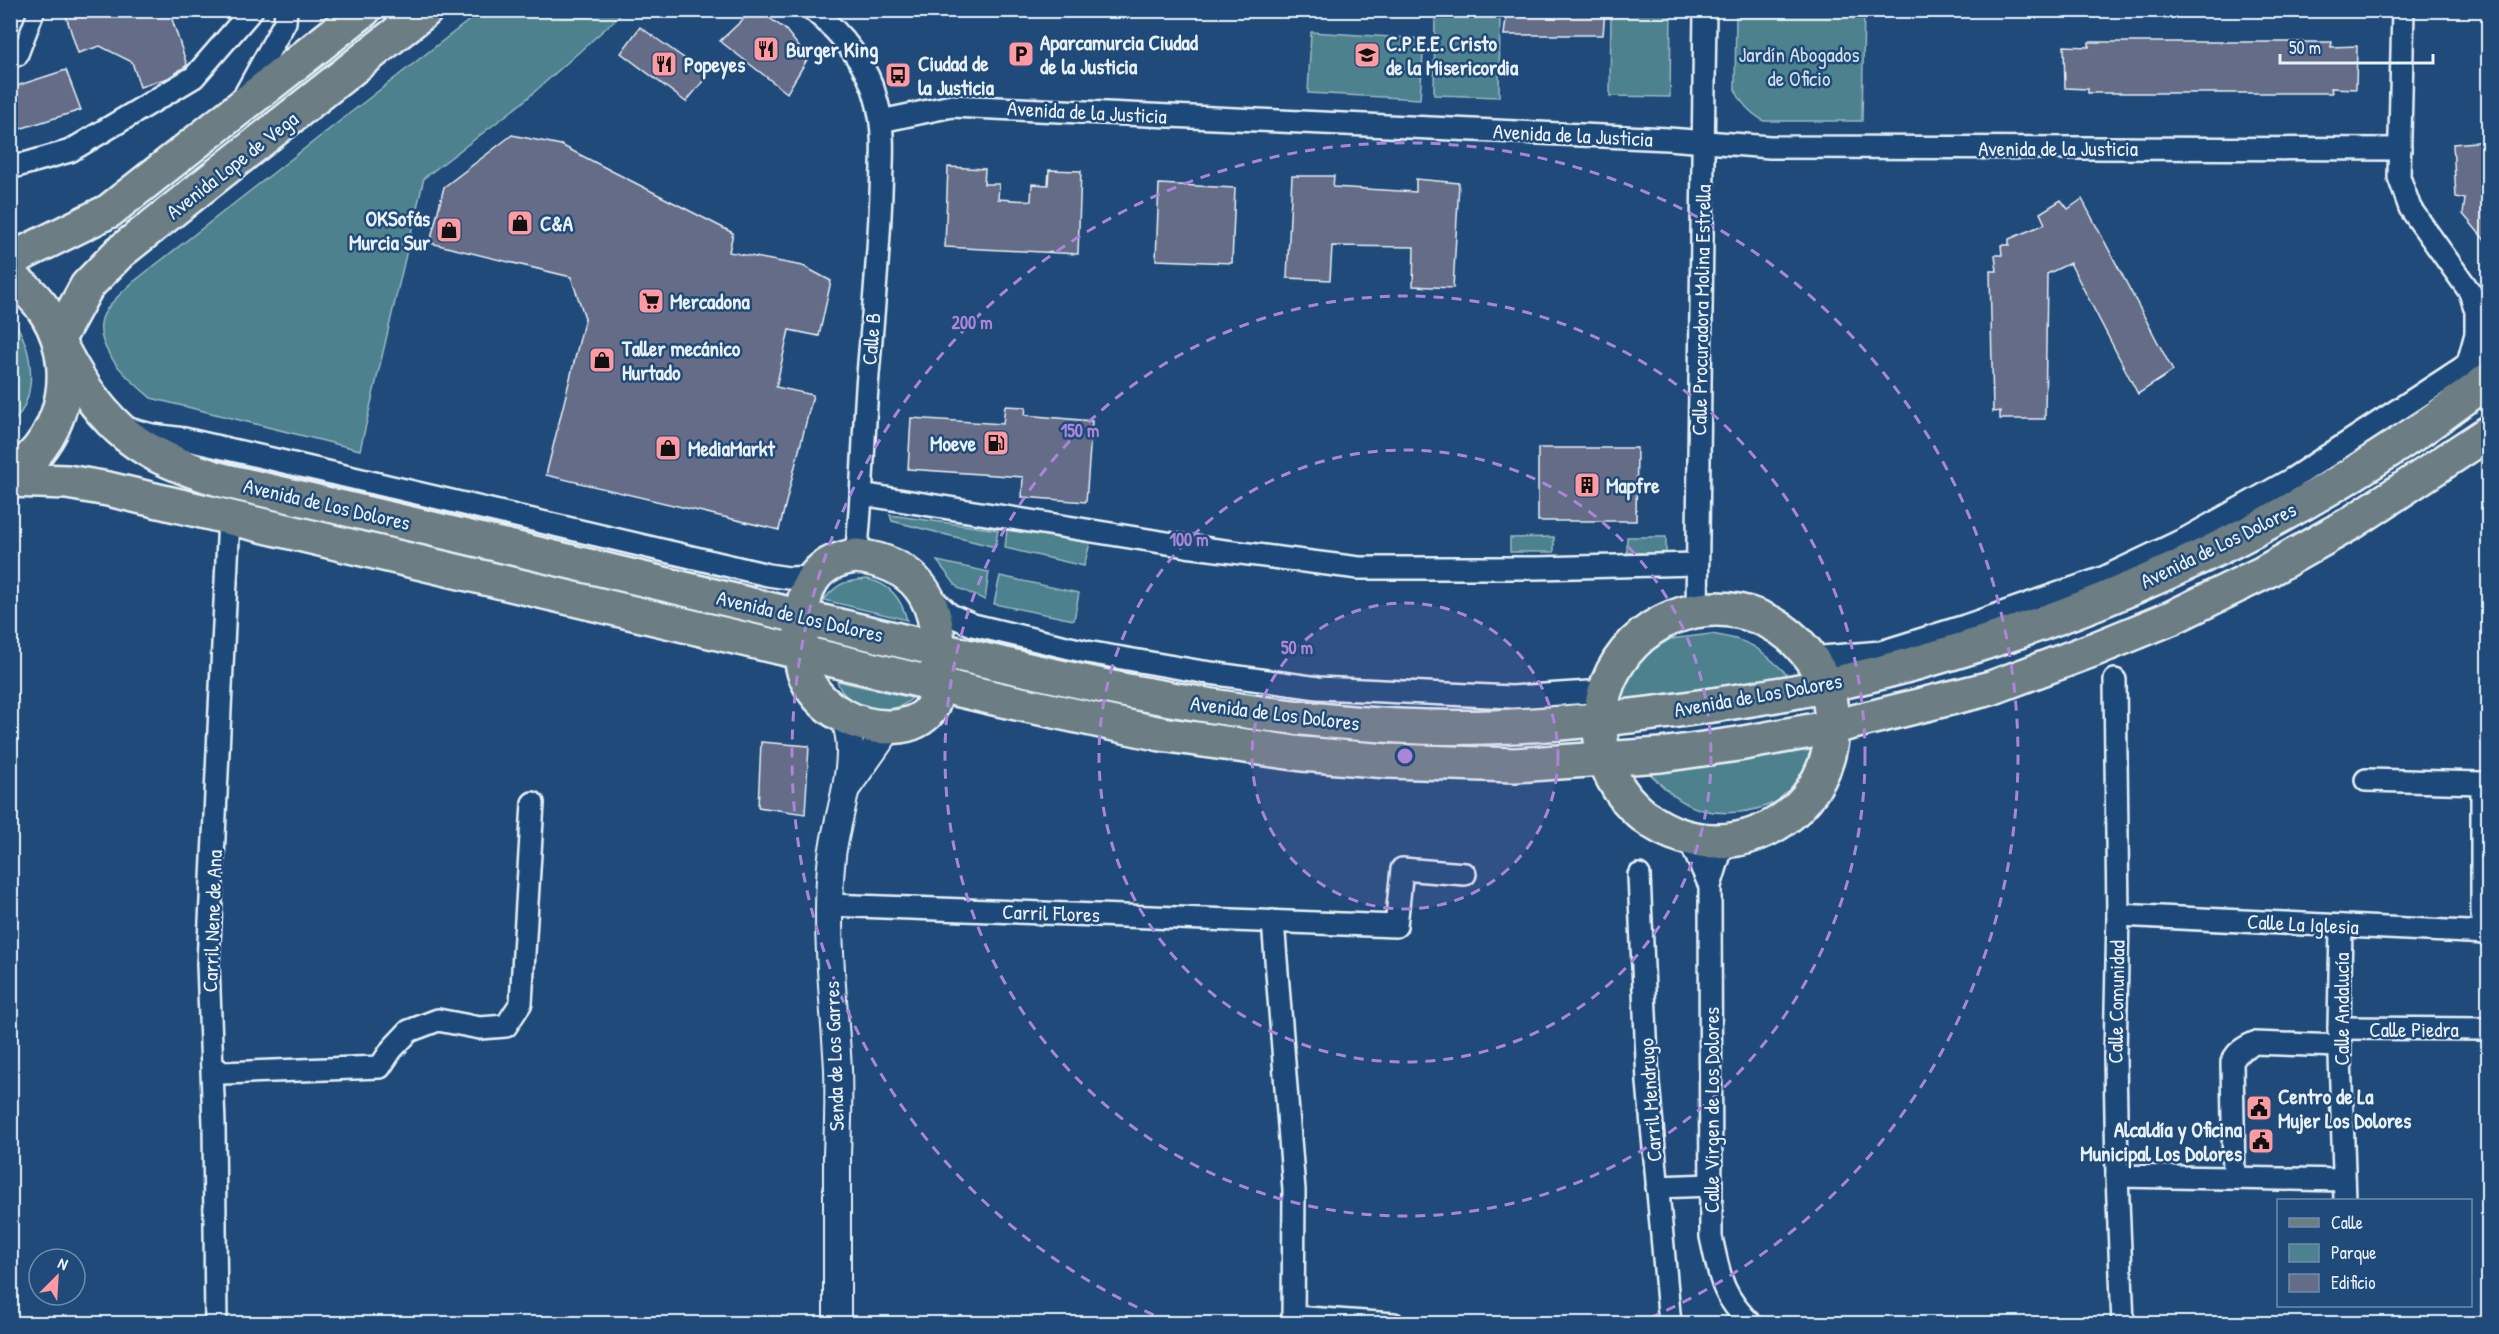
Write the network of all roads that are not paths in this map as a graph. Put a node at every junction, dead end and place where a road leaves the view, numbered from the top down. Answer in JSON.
{"nodes":[{"id":1,"x":37,"y":10,"type":"edge"},
{"id":2,"x":252,"y":10,"type":"edge"},
{"id":3,"x":286,"y":10,"type":"edge"},
{"id":4,"x":364,"y":10,"type":"edge"},
{"id":5,"x":426,"y":10,"type":"edge"},
{"id":6,"x":813,"y":10,"type":"edge"},
{"id":7,"x":1705,"y":10,"type":"edge"},
{"id":8,"x":2403,"y":10,"type":"edge"},
{"id":9,"x":10,"y":60,"type":"edge"},
{"id":10,"x":237,"y":110,"type":"junction"},
{"id":11,"x":881,"y":121,"type":"junction"},
{"id":12,"x":1703,"y":143,"type":"junction"},
{"id":13,"x":2400,"y":149,"type":"junction"},
{"id":14,"x":10,"y":168,"type":"edge"},
{"id":15,"x":10,"y":260,"type":"edge"},
{"id":16,"x":10,"y":278,"type":"edge"},
{"id":17,"x":2479,"y":296,"type":"edge"},
{"id":18,"x":61,"y":345,"type":"junction"},
{"id":19,"x":2488,"y":345,"type":"edge"},
{"id":20,"x":2478,"y":372,"type":"edge"},
{"id":21,"x":115,"y":424,"type":"junction"},
{"id":22,"x":2488,"y":433,"type":"edge"},
{"id":23,"x":10,"y":472,"type":"edge"},
{"id":24,"x":10,"y":480,"type":"edge"},
{"id":25,"x":861,"y":494,"type":"junction"},
{"id":26,"x":229,"y":518,"type":"junction"},
{"id":27,"x":856,"y":556,"type":"junction"},
{"id":28,"x":1697,"y":564,"type":"junction"},
{"id":29,"x":814,"y":577,"type":"junction"},
{"id":30,"x":924,"y":591,"type":"junction"},
{"id":31,"x":1697,"y":610,"type":"junction"},
{"id":32,"x":801,"y":617,"type":"junction"},
{"id":33,"x":939,"y":649,"type":"junction"},
{"id":34,"x":801,"y":652,"type":"junction"},
{"id":35,"x":1819,"y":672,"type":"junction"},
{"id":36,"x":2115,"y":680,"type":"dead end"},
{"id":37,"x":938,"y":684,"type":"junction"},
{"id":38,"x":1602,"y":705,"type":"junction"},
{"id":39,"x":844,"y":718,"type":"junction"},
{"id":40,"x":890,"y":727,"type":"junction"},
{"id":41,"x":1833,"y":727,"type":"junction"},
{"id":42,"x":1605,"y":759,"type":"junction"},
{"id":43,"x":2366,"y":780,"type":"dead end"},
{"id":44,"x":845,"y":790,"type":"junction"},
{"id":45,"x":533,"y":803,"type":"dead end"},
{"id":46,"x":1688,"y":837,"type":"junction"},
{"id":47,"x":1724,"y":841,"type":"junction"},
{"id":48,"x":1465,"y":874,"type":"dead end"},
{"id":49,"x":1639,"y":875,"type":"dead end"},
{"id":50,"x":1710,"y":886,"type":"junction"},
{"id":51,"x":829,"y":905,"type":"junction"},
{"id":52,"x":2118,"y":915,"type":"junction"},
{"id":53,"x":1273,"y":921,"type":"junction"},
{"id":54,"x":2341,"y":926,"type":"junction"},
{"id":55,"x":2485,"y":933,"type":"edge"},
{"id":56,"x":2488,"y":1029,"type":"edge"},
{"id":57,"x":2339,"y":1037,"type":"junction"},
{"id":58,"x":212,"y":1065,"type":"junction"},
{"id":59,"x":2117,"y":1176,"type":"junction"},
{"id":60,"x":2234,"y":1178,"type":"junction"},
{"id":61,"x":1711,"y":1185,"type":"junction"},
{"id":62,"x":1657,"y":1187,"type":"junction"},
{"id":63,"x":2345,"y":1190,"type":"edge"},
{"id":64,"x":1293,"y":1320,"type":"edge"},
{"id":65,"x":216,"y":1323,"type":"edge"},
{"id":66,"x":837,"y":1323,"type":"edge"},
{"id":67,"x":1394,"y":1323,"type":"edge"},
{"id":68,"x":1670,"y":1323,"type":"edge"},
{"id":69,"x":1751,"y":1323,"type":"edge"},
{"id":70,"x":2123,"y":1323,"type":"edge"}],
"edges":[{"from":1,"to":9,"type":"street"},
{"from":2,"to":14,"type":"street"},
{"from":3,"to":10,"type":"street"},
{"from":4,"to":10,"type":"main road","name":"Avenida Lope de Vega"},
{"from":5,"to":18,"type":"main road","name":"Avenida Lope de Vega"},
{"from":6,"to":11,"type":"street"},
{"from":7,"to":12,"type":"street","name":"Calle Procuradora Molina Estrella"},
{"from":8,"to":13,"type":"street"},
{"from":10,"to":15,"type":"main road","name":"Avenida Lope de Vega"},
{"from":11,"to":12,"type":"street","name":"Avenida de la Justicia"},
{"from":11,"to":25,"type":"street","name":"Calle B"},
{"from":12,"to":13,"type":"street","name":"Avenida de la Justicia"},
{"from":12,"to":28,"type":"street","name":"Calle Procuradora Molina Estrella"},
{"from":13,"to":17,"type":"street"},
{"from":16,"to":18,"type":"main road","name":"Avenida de Los Dolores"},
{"from":17,"to":20,"type":"street"},
{"from":18,"to":21,"type":"main road","name":"Avenida de Los Dolores"},
{"from":18,"to":23,"type":"main road"},
{"from":19,"to":20,"type":"street"},
{"from":20,"to":35,"type":"main road","name":"Avenida de Los Dolores"},
{"from":21,"to":29,"type":"street"},
{"from":21,"to":32,"type":"main road","name":"Avenida de Los Dolores"},
{"from":22,"to":41,"type":"main road","name":"Avenida de Los Dolores"},
{"from":24,"to":26,"type":"main road","name":"Avenida de Los Dolores"},
{"from":25,"to":27,"type":"street","name":"Calle B"},
{"from":25,"to":28,"type":"street"},
{"from":26,"to":34,"type":"main road","name":"Avenida de Los Dolores"},
{"from":26,"to":58,"type":"street","name":"Carril Nene de Ana"},
{"from":27,"to":29,"type":"main road"},
{"from":27,"to":30,"type":"main road"},
{"from":28,"to":31,"type":"street","name":"Calle Procuradora Molina Estrella"},
{"from":29,"to":32,"type":"main road"},
{"from":30,"to":33,"type":"main road"},
{"from":30,"to":38,"type":"street"},
{"from":31,"to":35,"type":"main road"},
{"from":31,"to":38,"type":"main road"},
{"from":32,"to":33,"type":"main road","name":"Avenida de Los Dolores"},
{"from":32,"to":34,"type":"main road"},
{"from":33,"to":37,"type":"main road"},
{"from":33,"to":38,"type":"main road","name":"Avenida de Los Dolores"},
{"from":34,"to":37,"type":"main road","name":"Avenida de Los Dolores"},
{"from":34,"to":39,"type":"main road"},
{"from":35,"to":38,"type":"main road","name":"Avenida de Los Dolores"},
{"from":35,"to":41,"type":"main road"},
{"from":36,"to":52,"type":"street","name":"Calle Comunidad"},
{"from":37,"to":40,"type":"main road"},
{"from":37,"to":42,"type":"main road","name":"Avenida de Los Dolores"},
{"from":38,"to":42,"type":"main road"},
{"from":39,"to":40,"type":"main road"},
{"from":39,"to":44,"type":"street","name":"Senda de Los Garres"},
{"from":40,"to":44,"type":"street"},
{"from":41,"to":42,"type":"main road","name":"Avenida de Los Dolores"},
{"from":41,"to":47,"type":"main road"},
{"from":42,"to":46,"type":"main road"},
{"from":43,"to":55,"type":"street"},
{"from":44,"to":51,"type":"street","name":"Senda de Los Garres"},
{"from":45,"to":58,"type":"street"},
{"from":46,"to":47,"type":"main road"},
{"from":46,"to":50,"type":"street","name":"Calle Virgen de Los Dolores"},
{"from":47,"to":50,"type":"street","name":"Calle Virgen de Los Dolores"},
{"from":48,"to":53,"type":"street","name":"Carril Flores"},
{"from":49,"to":62,"type":"street","name":"Carril Mendrugo"},
{"from":50,"to":61,"type":"street","name":"Calle Virgen de Los Dolores"},
{"from":51,"to":53,"type":"street","name":"Carril Flores"},
{"from":51,"to":66,"type":"street","name":"Senda de Los Garres"},
{"from":52,"to":54,"type":"street","name":"Calle La Iglesia"},
{"from":52,"to":59,"type":"street","name":"Calle Comunidad"},
{"from":53,"to":64,"type":"street"},
{"from":54,"to":55,"type":"street","name":"Calle La Iglesia"},
{"from":54,"to":57,"type":"street","name":"Calle Andalucía"},
{"from":56,"to":57,"type":"street","name":"Calle Piedra"},
{"from":57,"to":60,"type":"street","name":"Calle Piedra"},
{"from":57,"to":63,"type":"street","name":"Calle Andalucía"},
{"from":58,"to":65,"type":"street","name":"Carril Nene de Ana"},
{"from":59,"to":60,"type":"street"},
{"from":59,"to":70,"type":"street","name":"Calle Comunidad"},
{"from":60,"to":63,"type":"street"},
{"from":61,"to":62,"type":"street"},
{"from":61,"to":69,"type":"street","name":"Calle Virgen de Los Dolores"},
{"from":62,"to":68,"type":"street","name":"Carril Mendrugo"},
{"from":64,"to":67,"type":"street"}]}
